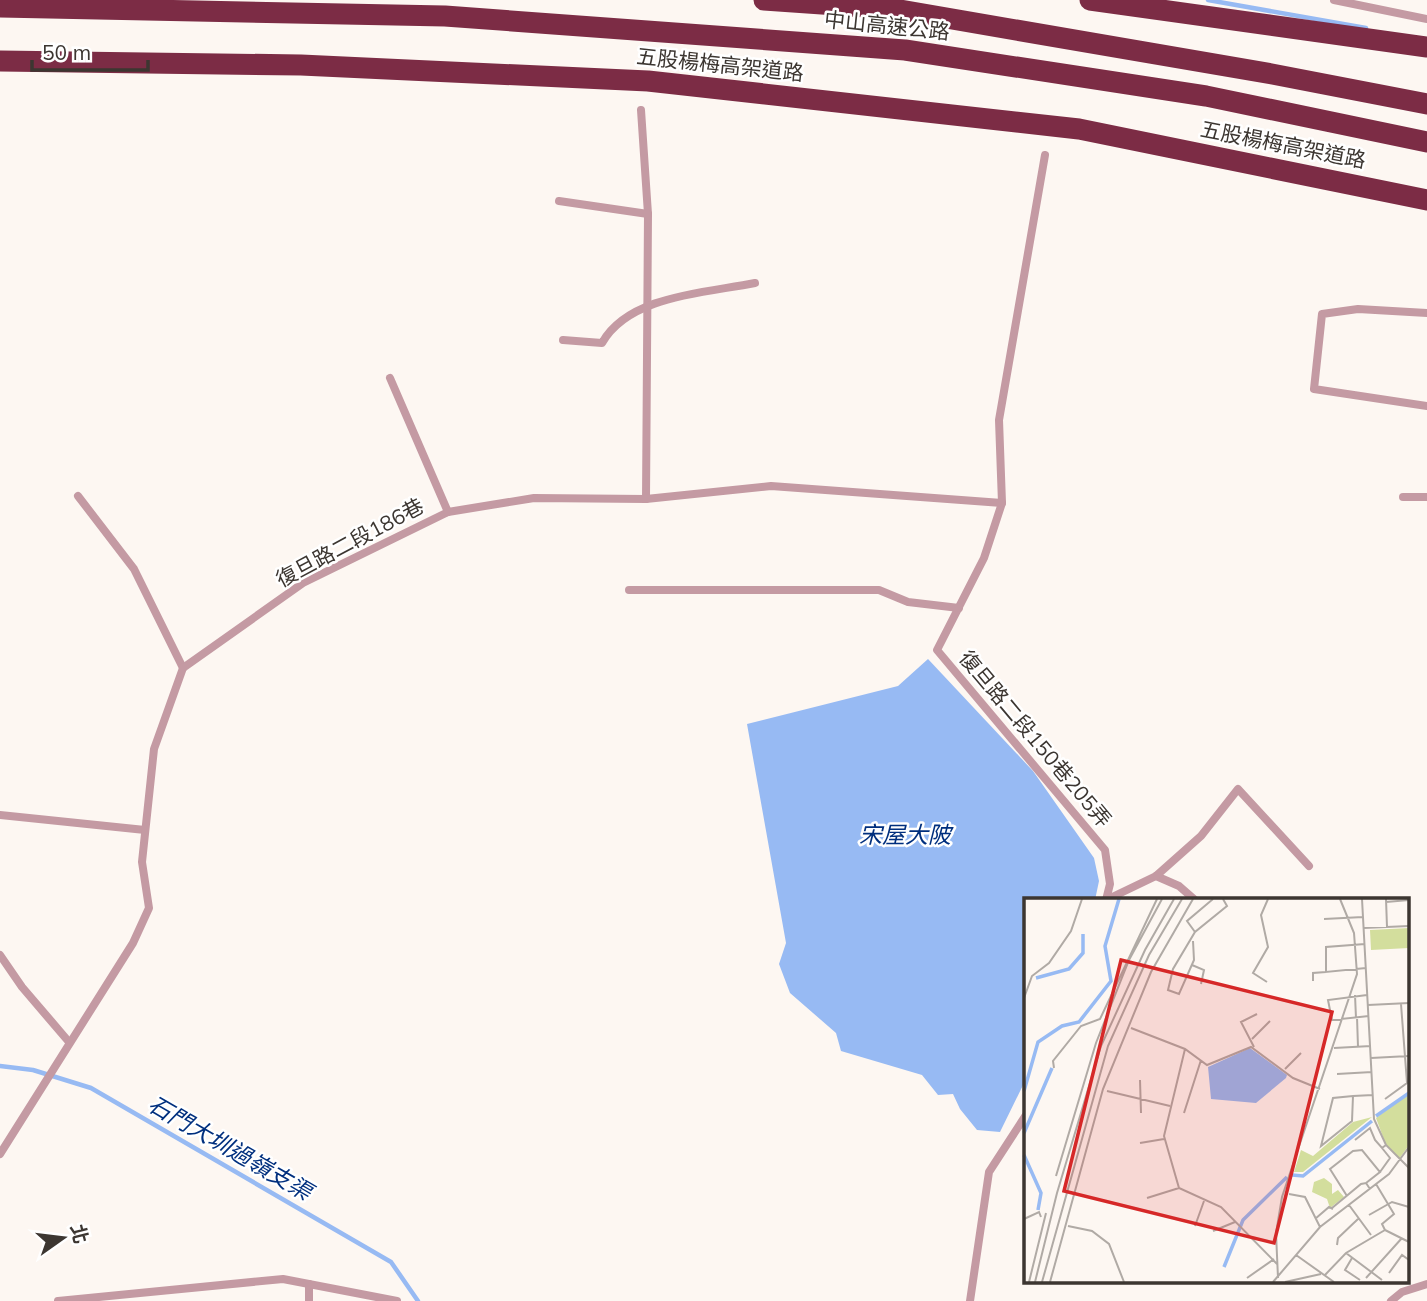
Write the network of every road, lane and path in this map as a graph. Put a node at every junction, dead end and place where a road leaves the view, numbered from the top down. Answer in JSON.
{"nodes":[{"id":1,"x":764,"y":0,"type":"edge"},
{"id":2,"x":1090,"y":0,"type":"edge"},
{"id":3,"x":1334,"y":0,"type":"edge"},
{"id":4,"x":0,"y":7,"type":"edge"},
{"id":5,"x":1427,"y":19,"type":"edge"},
{"id":6,"x":1427,"y":47,"type":"edge"},
{"id":7,"x":0,"y":61,"type":"edge"},
{"id":8,"x":1427,"y":104,"type":"edge"},
{"id":9,"x":642,"y":110,"type":"dead end"},
{"id":10,"x":1427,"y":142,"type":"edge"},
{"id":11,"x":1045,"y":155,"type":"dead end"},
{"id":12,"x":1427,"y":200,"type":"edge"},
{"id":13,"x":559,"y":201,"type":"dead end"},
{"id":14,"x":648,"y":214,"type":"junction"},
{"id":15,"x":755,"y":283,"type":"dead end"},
{"id":16,"x":647,"y":306,"type":"junction"},
{"id":17,"x":1427,"y":313,"type":"edge"},
{"id":18,"x":563,"y":340,"type":"dead end"},
{"id":19,"x":390,"y":378,"type":"dead end"},
{"id":20,"x":1427,"y":406,"type":"edge"},
{"id":21,"x":78,"y":496,"type":"dead end"},
{"id":22,"x":1403,"y":497,"type":"dead end"},
{"id":23,"x":1427,"y":497,"type":"edge"},
{"id":24,"x":646,"y":499,"type":"junction"},
{"id":25,"x":1002,"y":503,"type":"junction"},
{"id":26,"x":448,"y":512,"type":"junction"},
{"id":27,"x":629,"y":590,"type":"dead end"},
{"id":28,"x":959,"y":608,"type":"junction"},
{"id":29,"x":183,"y":668,"type":"junction"},
{"id":30,"x":0,"y":815,"type":"edge"},
{"id":31,"x":145,"y":830,"type":"junction"},
{"id":32,"x":1309,"y":866,"type":"dead end"},
{"id":33,"x":1156,"y":877,"type":"junction"},
{"id":34,"x":1106,"y":898,"type":"edge"},
{"id":35,"x":1110,"y":898,"type":"edge"},
{"id":36,"x":1193,"y":898,"type":"edge"},
{"id":37,"x":0,"y":955,"type":"edge"},
{"id":38,"x":69,"y":1042,"type":"junction"},
{"id":39,"x":1024,"y":1118,"type":"edge"},
{"id":40,"x":0,"y":1154,"type":"edge"},
{"id":41,"x":309,"y":1284,"type":"junction"},
{"id":42,"x":1427,"y":1284,"type":"edge"},
{"id":43,"x":58,"y":1301,"type":"edge"},
{"id":44,"x":309,"y":1301,"type":"edge"},
{"id":45,"x":397,"y":1301,"type":"edge"},
{"id":46,"x":970,"y":1301,"type":"edge"},
{"id":47,"x":1391,"y":1301,"type":"edge"}],
"edges":[{"from":1,"to":8,"type":"highway","name":"中山高速公路"},
{"from":2,"to":6,"type":"highway"},
{"from":3,"to":5,"type":"lane"},
{"from":4,"to":10,"type":"highway","name":"中山高速公路"},
{"from":7,"to":12,"type":"highway","name":"五股楊梅高架道路","bridge":true},
{"from":9,"to":14,"type":"lane"},
{"from":11,"to":25,"type":"lane","name":"復旦路二段150巷205弄"},
{"from":13,"to":14,"type":"lane"},
{"from":14,"to":16,"type":"lane"},
{"from":15,"to":16,"type":"lane"},
{"from":16,"to":18,"type":"lane"},
{"from":16,"to":24,"type":"lane"},
{"from":17,"to":20,"type":"lane"},
{"from":19,"to":26,"type":"lane"},
{"from":21,"to":29,"type":"lane"},
{"from":22,"to":23,"type":"lane"},
{"from":24,"to":25,"type":"lane","name":"復旦路二段186巷"},
{"from":24,"to":26,"type":"lane","name":"復旦路二段186巷"},
{"from":25,"to":28,"type":"lane","name":"復旦路二段150巷205弄"},
{"from":26,"to":29,"type":"lane","name":"復旦路二段186巷"},
{"from":27,"to":28,"type":"lane"},
{"from":28,"to":34,"type":"lane","name":"復旦路二段150巷205弄"},
{"from":29,"to":31,"type":"lane"},
{"from":30,"to":31,"type":"lane"},
{"from":31,"to":38,"type":"lane"},
{"from":32,"to":33,"type":"lane","name":"復旦路二段150巷205弄"},
{"from":33,"to":35,"type":"lane","name":"復旦路二段150巷205弄"},
{"from":33,"to":36,"type":"lane"},
{"from":37,"to":38,"type":"lane"},
{"from":38,"to":40,"type":"lane"},
{"from":39,"to":46,"type":"lane"},
{"from":41,"to":43,"type":"lane"},
{"from":41,"to":44,"type":"lane"},
{"from":41,"to":45,"type":"lane"},
{"from":42,"to":47,"type":"lane"}]}
